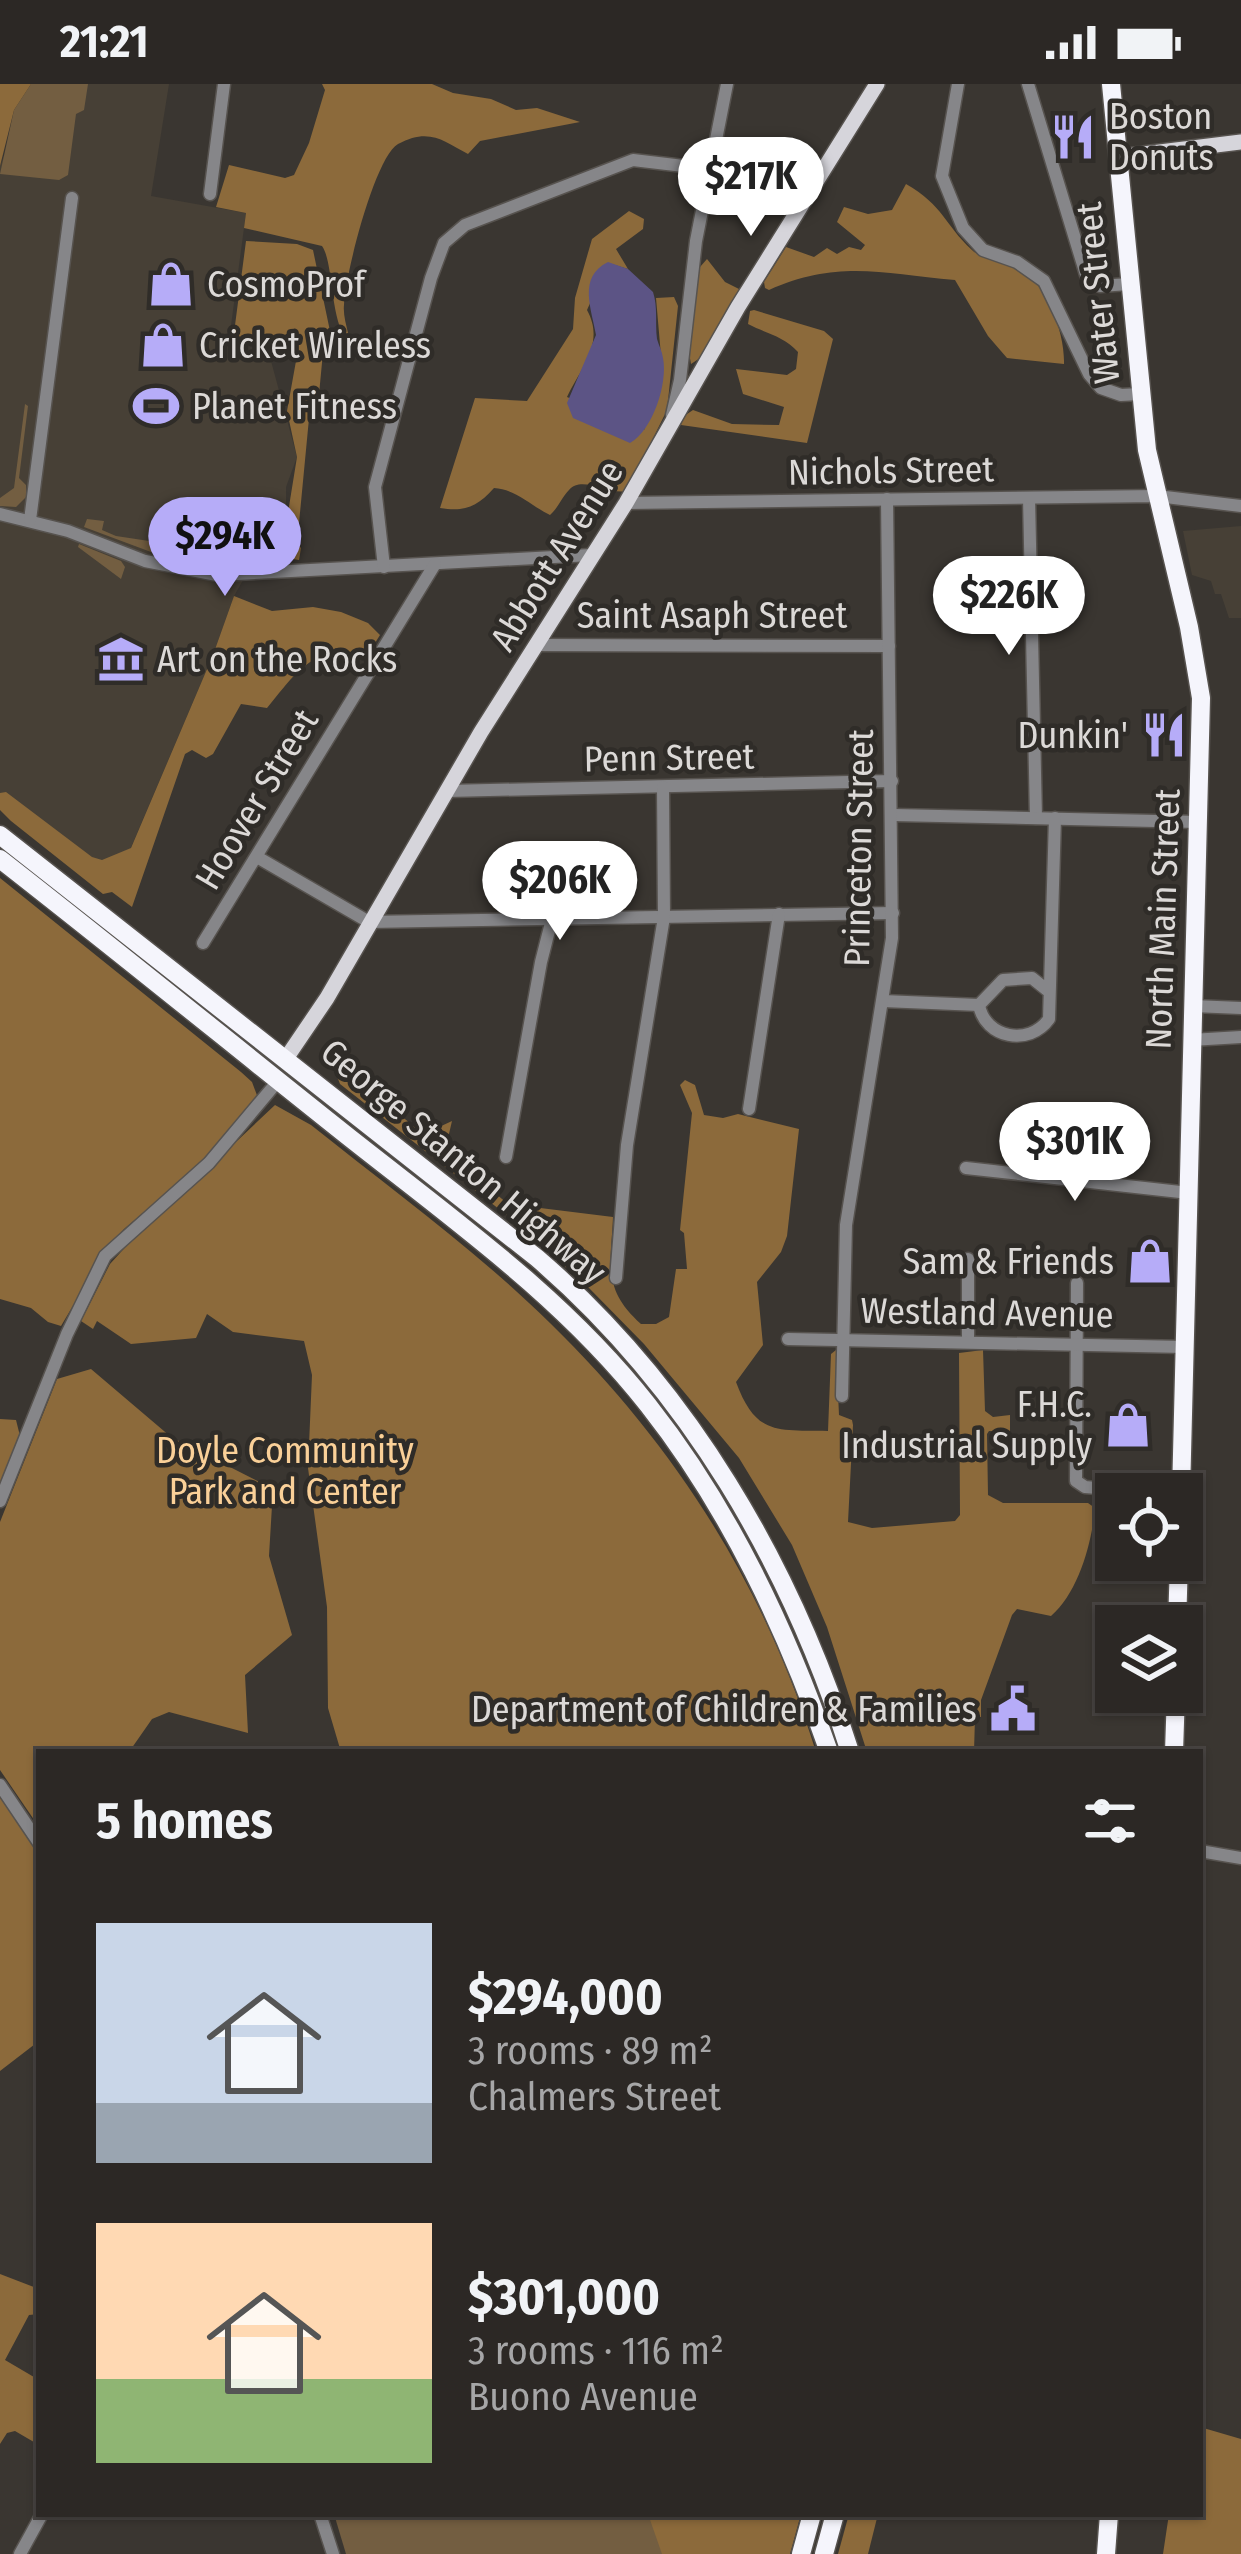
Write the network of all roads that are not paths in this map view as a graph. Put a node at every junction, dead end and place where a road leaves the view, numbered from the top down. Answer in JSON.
{"nodes":[{"id":1,"x":224,"y":84,"type":"edge"},
{"id":2,"x":727,"y":84,"type":"edge"},
{"id":3,"x":877,"y":84,"type":"edge"},
{"id":4,"x":958,"y":84,"type":"edge"},
{"id":5,"x":1028,"y":84,"type":"edge"},
{"id":6,"x":1111,"y":84,"type":"edge"},
{"id":7,"x":1241,"y":142,"type":"edge"},
{"id":8,"x":1119,"y":157,"type":"junction"},
{"id":9,"x":709,"y":169,"type":"junction"},
{"id":10,"x":210,"y":194,"type":"dead end"},
{"id":11,"x":72,"y":198,"type":"dead end"},
{"id":12,"x":1129,"y":284,"type":"junction"},
{"id":13,"x":1140,"y":394,"type":"junction"},
{"id":14,"x":670,"y":422,"type":"junction"},
{"id":15,"x":1156,"y":496,"type":"junction"},
{"id":16,"x":1029,"y":498,"type":"junction"},
{"id":17,"x":887,"y":499,"type":"junction"},
{"id":18,"x":626,"y":502,"type":"junction"},
{"id":19,"x":1241,"y":506,"type":"edge"},
{"id":20,"x":0,"y":514,"type":"edge"},
{"id":21,"x":30,"y":520,"type":"junction"},
{"id":22,"x":591,"y":555,"type":"junction"},
{"id":23,"x":435,"y":564,"type":"junction"},
{"id":24,"x":384,"y":567,"type":"junction"},
{"id":25,"x":536,"y":645,"type":"junction"},
{"id":26,"x":889,"y":646,"type":"junction"},
{"id":27,"x":892,"y":781,"type":"junction"},
{"id":28,"x":663,"y":787,"type":"junction"},
{"id":29,"x":447,"y":791,"type":"junction"},
{"id":30,"x":894,"y":814,"type":"junction"},
{"id":31,"x":1036,"y":818,"type":"junction"},
{"id":32,"x":1055,"y":818,"type":"junction"},
{"id":33,"x":1198,"y":822,"type":"junction"},
{"id":34,"x":0,"y":835,"type":"edge"},
{"id":35,"x":257,"y":857,"type":"junction"},
{"id":36,"x":0,"y":859,"type":"edge"},
{"id":37,"x":893,"y":913,"type":"junction"},
{"id":38,"x":779,"y":914,"type":"junction"},
{"id":39,"x":664,"y":917,"type":"junction"},
{"id":40,"x":552,"y":919,"type":"junction"},
{"id":41,"x":369,"y":922,"type":"junction"},
{"id":42,"x":203,"y":943,"type":"dead end"},
{"id":43,"x":1047,"y":990,"type":"junction"},
{"id":44,"x":883,"y":1001,"type":"junction"},
{"id":45,"x":979,"y":1005,"type":"junction"},
{"id":46,"x":1192,"y":1006,"type":"junction"},
{"id":47,"x":1241,"y":1009,"type":"edge"},
{"id":48,"x":1241,"y":1037,"type":"edge"},
{"id":49,"x":1191,"y":1040,"type":"junction"},
{"id":50,"x":287,"y":1057,"type":"junction"},
{"id":51,"x":278,"y":1081,"type":"junction"},
{"id":52,"x":749,"y":1109,"type":"dead end"},
{"id":53,"x":506,"y":1157,"type":"dead end"},
{"id":54,"x":966,"y":1168,"type":"dead end"},
{"id":55,"x":1189,"y":1193,"type":"junction"},
{"id":56,"x":968,"y":1259,"type":"dead end"},
{"id":57,"x":616,"y":1278,"type":"dead end"},
{"id":58,"x":1077,"y":1283,"type":"dead end"},
{"id":59,"x":788,"y":1339,"type":"dead end"},
{"id":60,"x":844,"y":1339,"type":"junction"},
{"id":61,"x":968,"y":1342,"type":"junction"},
{"id":62,"x":1079,"y":1343,"type":"junction"},
{"id":63,"x":1185,"y":1347,"type":"junction"},
{"id":64,"x":842,"y":1396,"type":"dead end"},
{"id":65,"x":1182,"y":1473,"type":"edge"},
{"id":66,"x":1095,"y":1485,"type":"edge"},
{"id":67,"x":0,"y":1502,"type":"edge"},
{"id":68,"x":1175,"y":1713,"type":"edge"},
{"id":69,"x":828,"y":1749,"type":"edge"},
{"id":70,"x":849,"y":1749,"type":"edge"},
{"id":71,"x":1174,"y":1749,"type":"edge"},
{"id":72,"x":0,"y":1785,"type":"edge"},
{"id":73,"x":36,"y":1839,"type":"edge"},
{"id":74,"x":1203,"y":1852,"type":"edge"},
{"id":75,"x":1241,"y":1858,"type":"edge"},
{"id":76,"x":40,"y":2517,"type":"edge"},
{"id":77,"x":321,"y":2517,"type":"edge"},
{"id":78,"x":811,"y":2517,"type":"edge"},
{"id":79,"x":834,"y":2517,"type":"edge"},
{"id":80,"x":1108,"y":2517,"type":"edge"},
{"id":81,"x":20,"y":2554,"type":"edge"},
{"id":82,"x":333,"y":2554,"type":"edge"},
{"id":83,"x":801,"y":2554,"type":"edge"},
{"id":84,"x":824,"y":2554,"type":"edge"},
{"id":85,"x":1106,"y":2554,"type":"edge"}],
"edges":[{"from":1,"to":10,"type":"street"},
{"from":2,"to":9,"type":"street"},
{"from":3,"to":14,"type":"main road","name":"Abbott Avenue"},
{"from":4,"to":13,"type":"street"},
{"from":5,"to":12,"type":"street"},
{"from":6,"to":8,"type":"highway","name":"Water Street"},
{"from":7,"to":8,"type":"main road"},
{"from":8,"to":12,"type":"highway","name":"Water Street"},
{"from":9,"to":14,"type":"street"},
{"from":9,"to":24,"type":"street"},
{"from":11,"to":21,"type":"street"},
{"from":12,"to":13,"type":"highway","name":"Water Street"},
{"from":13,"to":15,"type":"highway","name":"Water Street"},
{"from":14,"to":18,"type":"main road","name":"Abbott Avenue"},
{"from":15,"to":16,"type":"street","name":"Nichols Street"},
{"from":15,"to":19,"type":"street","name":"Nichols Street"},
{"from":15,"to":33,"type":"highway","name":"North Main Street"},
{"from":16,"to":17,"type":"street","name":"Nichols Street"},
{"from":16,"to":31,"type":"street"},
{"from":17,"to":18,"type":"street","name":"Nichols Street"},
{"from":17,"to":26,"type":"street","name":"Princeton Street"},
{"from":18,"to":22,"type":"main road","name":"Abbott Avenue"},
{"from":20,"to":21,"type":"street"},
{"from":21,"to":24,"type":"street"},
{"from":22,"to":23,"type":"street"},
{"from":22,"to":25,"type":"main road","name":"Abbott Avenue"},
{"from":23,"to":24,"type":"street"},
{"from":23,"to":35,"type":"street","name":"Hoover Street"},
{"from":25,"to":26,"type":"street","name":"Saint Asaph Street"},
{"from":25,"to":29,"type":"main road","name":"Abbott Avenue"},
{"from":26,"to":27,"type":"street","name":"Princeton Street"},
{"from":27,"to":28,"type":"street","name":"Penn Street"},
{"from":27,"to":30,"type":"street","name":"Princeton Street"},
{"from":28,"to":29,"type":"street","name":"Penn Street"},
{"from":28,"to":39,"type":"street"},
{"from":29,"to":41,"type":"main road","name":"Abbott Avenue"},
{"from":30,"to":31,"type":"street"},
{"from":30,"to":37,"type":"street","name":"Princeton Street"},
{"from":31,"to":32,"type":"street"},
{"from":32,"to":33,"type":"street"},
{"from":32,"to":43,"type":"street"},
{"from":33,"to":46,"type":"highway","name":"North Main Street"},
{"from":34,"to":50,"type":"highway","name":"George Stanton Highway"},
{"from":35,"to":41,"type":"street"},
{"from":35,"to":42,"type":"street","name":"Hoover Street"},
{"from":36,"to":51,"type":"highway","name":"George Stanton Highway"},
{"from":37,"to":38,"type":"street"},
{"from":37,"to":44,"type":"street","name":"Princeton Street"},
{"from":38,"to":39,"type":"street"},
{"from":38,"to":52,"type":"street"},
{"from":39,"to":40,"type":"street"},
{"from":39,"to":57,"type":"street"},
{"from":40,"to":41,"type":"street"},
{"from":40,"to":53,"type":"street"},
{"from":41,"to":50,"type":"main road","name":"Abbott Avenue"},
{"from":43,"to":45,"type":"street"},
{"from":43,"to":45,"type":"street"},
{"from":44,"to":45,"type":"street"},
{"from":44,"to":60,"type":"street","name":"Princeton Street"},
{"from":46,"to":47,"type":"street"},
{"from":46,"to":49,"type":"highway","name":"North Main Street"},
{"from":48,"to":49,"type":"street"},
{"from":49,"to":55,"type":"highway","name":"North Main Street"},
{"from":50,"to":70,"type":"highway","name":"George Stanton Highway"},
{"from":51,"to":67,"type":"street"},
{"from":51,"to":69,"type":"highway","name":"George Stanton Highway"},
{"from":54,"to":55,"type":"street"},
{"from":55,"to":63,"type":"highway","name":"North Main Street"},
{"from":56,"to":61,"type":"street"},
{"from":58,"to":62,"type":"street"},
{"from":59,"to":60,"type":"street","name":"Westland Avenue"},
{"from":60,"to":61,"type":"street","name":"Westland Avenue"},
{"from":60,"to":64,"type":"street","name":"Princeton Street"},
{"from":61,"to":62,"type":"street","name":"Westland Avenue"},
{"from":62,"to":63,"type":"street","name":"Westland Avenue"},
{"from":62,"to":66,"type":"street"},
{"from":63,"to":65,"type":"highway","name":"North Main Street"},
{"from":68,"to":71,"type":"highway"},
{"from":72,"to":73,"type":"street"},
{"from":74,"to":75,"type":"street"},
{"from":76,"to":81,"type":"street"},
{"from":77,"to":82,"type":"street"},
{"from":78,"to":83,"type":"highway"},
{"from":79,"to":84,"type":"highway"},
{"from":80,"to":85,"type":"highway"}]}
